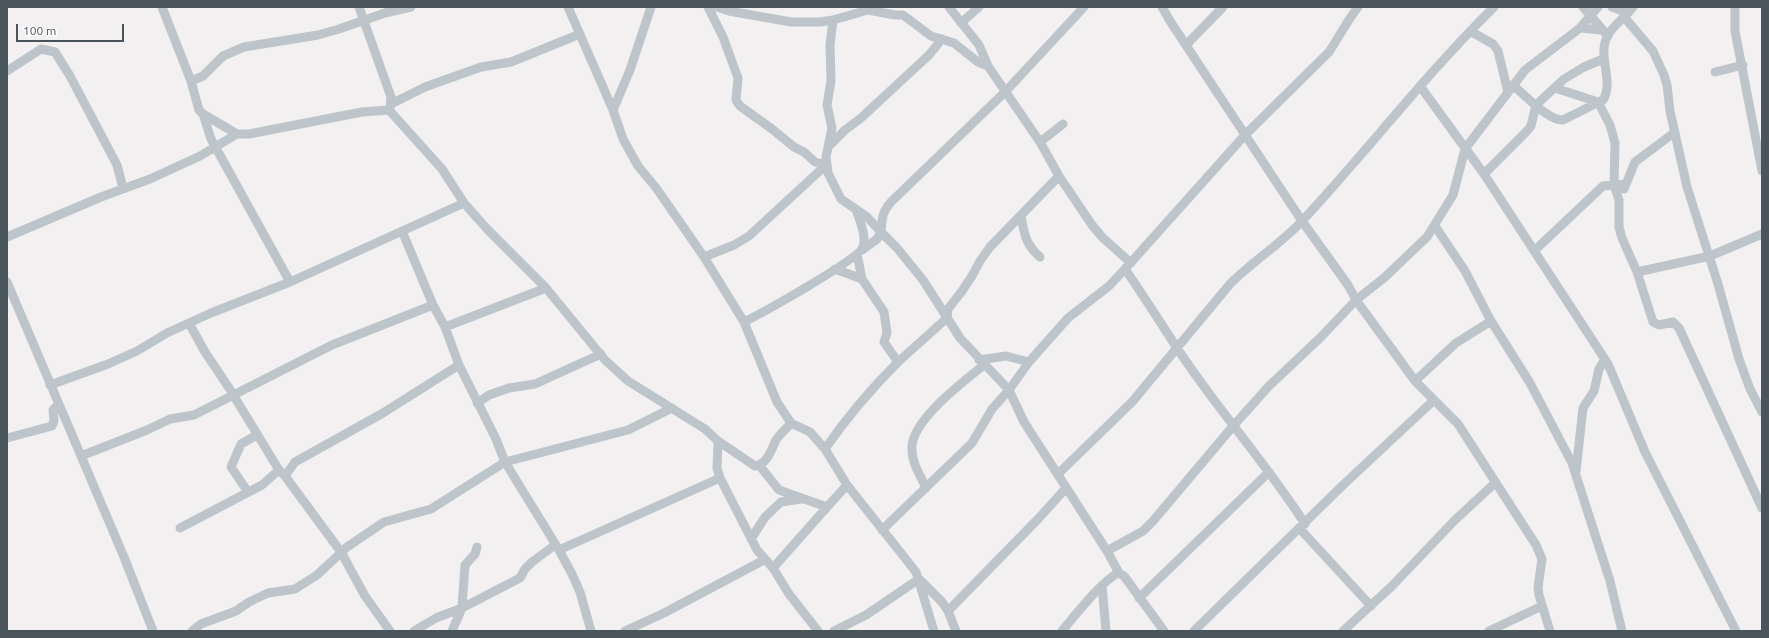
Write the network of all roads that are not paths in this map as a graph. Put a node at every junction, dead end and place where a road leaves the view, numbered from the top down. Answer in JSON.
{"nodes":[{"id":1,"x":162,"y":7,"type":"edge"},
{"id":2,"x":359,"y":7,"type":"edge"},
{"id":3,"x":411,"y":7,"type":"edge"},
{"id":4,"x":568,"y":7,"type":"edge"},
{"id":5,"x":651,"y":7,"type":"edge"},
{"id":6,"x":708,"y":7,"type":"edge"},
{"id":7,"x":717,"y":7,"type":"edge"},
{"id":8,"x":949,"y":7,"type":"edge"},
{"id":9,"x":979,"y":7,"type":"edge"},
{"id":10,"x":1084,"y":7,"type":"edge"},
{"id":11,"x":1162,"y":7,"type":"edge"},
{"id":12,"x":1223,"y":7,"type":"edge"},
{"id":13,"x":1358,"y":7,"type":"edge"},
{"id":14,"x":1494,"y":7,"type":"edge"},
{"id":15,"x":1583,"y":7,"type":"edge"},
{"id":16,"x":1598,"y":7,"type":"edge"},
{"id":17,"x":1612,"y":7,"type":"edge"},
{"id":18,"x":867,"y":8,"type":"edge"},
{"id":19,"x":1737,"y":8,"type":"edge"},
{"id":20,"x":1629,"y":12,"type":"edge"},
{"id":21,"x":1590,"y":15,"type":"junction"},
{"id":22,"x":364,"y":20,"type":"junction"},
{"id":23,"x":833,"y":20,"type":"junction"},
{"id":24,"x":961,"y":23,"type":"junction"},
{"id":25,"x":1580,"y":28,"type":"junction"},
{"id":26,"x":1470,"y":31,"type":"junction"},
{"id":27,"x":1605,"y":33,"type":"junction"},
{"id":28,"x":580,"y":34,"type":"junction"},
{"id":29,"x":942,"y":39,"type":"junction"},
{"id":30,"x":1186,"y":44,"type":"junction"},
{"id":31,"x":1604,"y":59,"type":"junction"},
{"id":32,"x":1743,"y":65,"type":"junction"},
{"id":33,"x":988,"y":66,"type":"junction"},
{"id":34,"x":7,"y":72,"type":"edge"},
{"id":35,"x":1715,"y":72,"type":"dead end"},
{"id":36,"x":191,"y":81,"type":"junction"},
{"id":37,"x":1420,"y":86,"type":"junction"},
{"id":38,"x":1510,"y":88,"type":"junction"},
{"id":39,"x":1555,"y":88,"type":"junction"},
{"id":40,"x":1005,"y":92,"type":"junction"},
{"id":41,"x":1598,"y":102,"type":"junction"},
{"id":42,"x":1536,"y":105,"type":"junction"},
{"id":43,"x":390,"y":107,"type":"junction"},
{"id":44,"x":613,"y":110,"type":"junction"},
{"id":45,"x":203,"y":114,"type":"junction"},
{"id":46,"x":1063,"y":124,"type":"dead end"},
{"id":47,"x":1675,"y":132,"type":"junction"},
{"id":48,"x":237,"y":134,"type":"junction"},
{"id":49,"x":1245,"y":135,"type":"junction"},
{"id":50,"x":1040,"y":142,"type":"junction"},
{"id":51,"x":830,"y":145,"type":"junction"},
{"id":52,"x":215,"y":147,"type":"junction"},
{"id":53,"x":1465,"y":149,"type":"junction"},
{"id":54,"x":826,"y":165,"type":"junction"},
{"id":55,"x":1762,"y":171,"type":"edge"},
{"id":56,"x":1484,"y":174,"type":"junction"},
{"id":57,"x":1059,"y":176,"type":"junction"},
{"id":58,"x":1626,"y":184,"type":"junction"},
{"id":59,"x":1614,"y":185,"type":"junction"},
{"id":60,"x":123,"y":188,"type":"junction"},
{"id":61,"x":1619,"y":200,"type":"junction"},
{"id":62,"x":464,"y":203,"type":"junction"},
{"id":63,"x":856,"y":209,"type":"junction"},
{"id":64,"x":882,"y":216,"type":"junction"},
{"id":65,"x":1021,"y":216,"type":"junction"},
{"id":66,"x":867,"y":217,"type":"junction"},
{"id":67,"x":1302,"y":221,"type":"junction"},
{"id":68,"x":1435,"y":226,"type":"junction"},
{"id":69,"x":402,"y":231,"type":"junction"},
{"id":70,"x":881,"y":232,"type":"junction"},
{"id":71,"x":1762,"y":234,"type":"edge"},
{"id":72,"x":7,"y":237,"type":"edge"},
{"id":73,"x":1534,"y":251,"type":"junction"},
{"id":74,"x":860,"y":252,"type":"junction"},
{"id":75,"x":1710,"y":256,"type":"junction"},
{"id":76,"x":704,"y":257,"type":"junction"},
{"id":77,"x":1040,"y":257,"type":"dead end"},
{"id":78,"x":1128,"y":266,"type":"junction"},
{"id":79,"x":836,"y":269,"type":"junction"},
{"id":80,"x":1637,"y":272,"type":"junction"},
{"id":81,"x":862,"y":279,"type":"junction"},
{"id":82,"x":7,"y":282,"type":"edge"},
{"id":83,"x":290,"y":282,"type":"junction"},
{"id":84,"x":546,"y":288,"type":"junction"},
{"id":85,"x":1356,"y":300,"type":"junction"},
{"id":86,"x":433,"y":304,"type":"junction"},
{"id":87,"x":947,"y":318,"type":"junction"},
{"id":88,"x":1491,"y":321,"type":"junction"},
{"id":89,"x":744,"y":322,"type":"junction"},
{"id":90,"x":190,"y":323,"type":"junction"},
{"id":91,"x":445,"y":327,"type":"junction"},
{"id":92,"x":1177,"y":348,"type":"junction"},
{"id":93,"x":601,"y":354,"type":"junction"},
{"id":94,"x":1604,"y":361,"type":"junction"},
{"id":95,"x":898,"y":362,"type":"junction"},
{"id":96,"x":982,"y":362,"type":"junction"},
{"id":97,"x":1029,"y":362,"type":"junction"},
{"id":98,"x":459,"y":365,"type":"junction"},
{"id":99,"x":1415,"y":381,"type":"junction"},
{"id":100,"x":50,"y":385,"type":"junction"},
{"id":101,"x":1009,"y":390,"type":"junction"},
{"id":102,"x":234,"y":395,"type":"junction"},
{"id":103,"x":1434,"y":400,"type":"junction"},
{"id":104,"x":477,"y":402,"type":"junction"},
{"id":105,"x":59,"y":404,"type":"junction"},
{"id":106,"x":672,"y":408,"type":"junction"},
{"id":107,"x":1762,"y":412,"type":"edge"},
{"id":108,"x":791,"y":424,"type":"junction"},
{"id":109,"x":1234,"y":425,"type":"junction"},
{"id":110,"x":257,"y":435,"type":"junction"},
{"id":111,"x":7,"y":438,"type":"edge"},
{"id":112,"x":718,"y":441,"type":"junction"},
{"id":113,"x":825,"y":449,"type":"junction"},
{"id":114,"x":81,"y":456,"type":"junction"},
{"id":115,"x":505,"y":462,"type":"junction"},
{"id":116,"x":759,"y":465,"type":"junction"},
{"id":117,"x":1269,"y":472,"type":"junction"},
{"id":118,"x":282,"y":473,"type":"junction"},
{"id":119,"x":1058,"y":474,"type":"junction"},
{"id":120,"x":1576,"y":475,"type":"junction"},
{"id":121,"x":720,"y":478,"type":"junction"},
{"id":122,"x":1495,"y":483,"type":"junction"},
{"id":123,"x":847,"y":484,"type":"junction"},
{"id":124,"x":926,"y":488,"type":"junction"},
{"id":125,"x":1066,"y":488,"type":"junction"},
{"id":126,"x":779,"y":490,"type":"junction"},
{"id":127,"x":248,"y":492,"type":"junction"},
{"id":128,"x":803,"y":499,"type":"junction"},
{"id":129,"x":781,"y":502,"type":"junction"},
{"id":130,"x":827,"y":507,"type":"junction"},
{"id":131,"x":1762,"y":508,"type":"edge"},
{"id":132,"x":1302,"y":526,"type":"junction"},
{"id":133,"x":180,"y":528,"type":"dead end"},
{"id":134,"x":882,"y":530,"type":"junction"},
{"id":135,"x":751,"y":539,"type":"junction"},
{"id":136,"x":477,"y":547,"type":"dead end"},
{"id":137,"x":557,"y":548,"type":"junction"},
{"id":138,"x":1107,"y":551,"type":"junction"},
{"id":139,"x":341,"y":552,"type":"junction"},
{"id":140,"x":764,"y":560,"type":"junction"},
{"id":141,"x":773,"y":568,"type":"junction"},
{"id":142,"x":1119,"y":573,"type":"junction"},
{"id":143,"x":919,"y":579,"type":"junction"},
{"id":144,"x":1102,"y":586,"type":"junction"},
{"id":145,"x":1139,"y":598,"type":"junction"},
{"id":146,"x":1371,"y":606,"type":"junction"},
{"id":147,"x":1542,"y":606,"type":"junction"},
{"id":148,"x":462,"y":608,"type":"junction"},
{"id":149,"x":948,"y":611,"type":"junction"},
{"id":150,"x":153,"y":631,"type":"edge"},
{"id":151,"x":192,"y":631,"type":"edge"},
{"id":152,"x":390,"y":631,"type":"edge"},
{"id":153,"x":414,"y":631,"type":"edge"},
{"id":154,"x":452,"y":631,"type":"edge"},
{"id":155,"x":591,"y":631,"type":"edge"},
{"id":156,"x":625,"y":631,"type":"edge"},
{"id":157,"x":818,"y":631,"type":"edge"},
{"id":158,"x":834,"y":631,"type":"edge"},
{"id":159,"x":934,"y":631,"type":"edge"},
{"id":160,"x":956,"y":631,"type":"edge"},
{"id":161,"x":1062,"y":631,"type":"edge"},
{"id":162,"x":1106,"y":631,"type":"edge"},
{"id":163,"x":1164,"y":631,"type":"edge"},
{"id":164,"x":1194,"y":631,"type":"edge"},
{"id":165,"x":1343,"y":631,"type":"edge"},
{"id":166,"x":1489,"y":631,"type":"edge"},
{"id":167,"x":1550,"y":631,"type":"edge"},
{"id":168,"x":1622,"y":631,"type":"edge"},
{"id":169,"x":1736,"y":631,"type":"edge"}],
"edges":[{"from":1,"to":36,"type":"street"},
{"from":2,"to":22,"type":"street"},
{"from":3,"to":22,"type":"street"},
{"from":4,"to":28,"type":"street"},
{"from":5,"to":44,"type":"street"},
{"from":6,"to":54,"type":"street"},
{"from":7,"to":23,"type":"street"},
{"from":8,"to":24,"type":"street"},
{"from":9,"to":24,"type":"street"},
{"from":10,"to":40,"type":"street"},
{"from":11,"to":30,"type":"street"},
{"from":12,"to":30,"type":"street"},
{"from":13,"to":49,"type":"street"},
{"from":14,"to":26,"type":"street"},
{"from":15,"to":21,"type":"street"},
{"from":16,"to":21,"type":"street"},
{"from":17,"to":20,"type":"street"},
{"from":18,"to":23,"type":"street"},
{"from":18,"to":29,"type":"street"},
{"from":19,"to":32,"type":"street"},
{"from":20,"to":27,"type":"street"},
{"from":20,"to":47,"type":"street"},
{"from":21,"to":25,"type":"street"},
{"from":21,"to":27,"type":"street"},
{"from":22,"to":36,"type":"street"},
{"from":22,"to":43,"type":"street"},
{"from":23,"to":51,"type":"street"},
{"from":24,"to":33,"type":"street"},
{"from":25,"to":27,"type":"street"},
{"from":25,"to":38,"type":"street"},
{"from":26,"to":37,"type":"street"},
{"from":26,"to":38,"type":"street"},
{"from":27,"to":31,"type":"street"},
{"from":28,"to":43,"type":"street"},
{"from":28,"to":44,"type":"street"},
{"from":29,"to":33,"type":"street"},
{"from":29,"to":51,"type":"street"},
{"from":30,"to":49,"type":"street"},
{"from":31,"to":39,"type":"street"},
{"from":31,"to":41,"type":"street"},
{"from":32,"to":35,"type":"street"},
{"from":32,"to":55,"type":"street"},
{"from":33,"to":40,"type":"street"},
{"from":34,"to":60,"type":"street"},
{"from":36,"to":45,"type":"street"},
{"from":37,"to":53,"type":"street"},
{"from":37,"to":67,"type":"street"},
{"from":38,"to":42,"type":"street"},
{"from":38,"to":53,"type":"street"},
{"from":39,"to":41,"type":"street"},
{"from":39,"to":42,"type":"street"},
{"from":40,"to":50,"type":"street"},
{"from":40,"to":64,"type":"street"},
{"from":41,"to":42,"type":"street"},
{"from":41,"to":59,"type":"street"},
{"from":42,"to":56,"type":"street"},
{"from":43,"to":48,"type":"street"},
{"from":43,"to":62,"type":"street"},
{"from":44,"to":76,"type":"street"},
{"from":45,"to":48,"type":"street"},
{"from":45,"to":52,"type":"street"},
{"from":46,"to":50,"type":"street"},
{"from":47,"to":58,"type":"street"},
{"from":47,"to":75,"type":"street"},
{"from":48,"to":52,"type":"street"},
{"from":49,"to":67,"type":"street"},
{"from":49,"to":78,"type":"street"},
{"from":50,"to":57,"type":"street"},
{"from":51,"to":54,"type":"street"},
{"from":52,"to":60,"type":"street"},
{"from":52,"to":83,"type":"street"},
{"from":53,"to":56,"type":"street"},
{"from":53,"to":68,"type":"street"},
{"from":54,"to":63,"type":"street"},
{"from":54,"to":76,"type":"street"},
{"from":56,"to":73,"type":"street"},
{"from":57,"to":65,"type":"street"},
{"from":57,"to":78,"type":"street"},
{"from":58,"to":59,"type":"street"},
{"from":58,"to":61,"type":"street"},
{"from":59,"to":61,"type":"street"},
{"from":59,"to":73,"type":"street"},
{"from":60,"to":72,"type":"street"},
{"from":61,"to":80,"type":"street"},
{"from":62,"to":69,"type":"street"},
{"from":62,"to":84,"type":"street"},
{"from":63,"to":66,"type":"street"},
{"from":63,"to":74,"type":"street"},
{"from":64,"to":66,"type":"street"},
{"from":64,"to":70,"type":"street"},
{"from":65,"to":77,"type":"street"},
{"from":65,"to":87,"type":"street"},
{"from":66,"to":70,"type":"street"},
{"from":67,"to":85,"type":"street"},
{"from":67,"to":92,"type":"street"},
{"from":68,"to":85,"type":"street"},
{"from":68,"to":88,"type":"street"},
{"from":69,"to":83,"type":"street"},
{"from":69,"to":86,"type":"street"},
{"from":70,"to":74,"type":"street"},
{"from":70,"to":87,"type":"street"},
{"from":71,"to":75,"type":"street"},
{"from":73,"to":94,"type":"street"},
{"from":74,"to":79,"type":"street"},
{"from":74,"to":81,"type":"street"},
{"from":75,"to":80,"type":"street"},
{"from":75,"to":107,"type":"street"},
{"from":76,"to":89,"type":"street"},
{"from":78,"to":92,"type":"street"},
{"from":78,"to":97,"type":"street"},
{"from":79,"to":81,"type":"street"},
{"from":79,"to":89,"type":"street"},
{"from":80,"to":131,"type":"street"},
{"from":81,"to":95,"type":"street"},
{"from":82,"to":100,"type":"street"},
{"from":83,"to":90,"type":"street"},
{"from":84,"to":91,"type":"street"},
{"from":84,"to":93,"type":"street"},
{"from":85,"to":99,"type":"street"},
{"from":85,"to":109,"type":"street"},
{"from":86,"to":91,"type":"street"},
{"from":86,"to":102,"type":"street"},
{"from":87,"to":95,"type":"street"},
{"from":87,"to":96,"type":"street"},
{"from":88,"to":99,"type":"street"},
{"from":88,"to":120,"type":"street"},
{"from":89,"to":108,"type":"street"},
{"from":90,"to":100,"type":"street"},
{"from":90,"to":102,"type":"street"},
{"from":91,"to":98,"type":"street"},
{"from":92,"to":109,"type":"street"},
{"from":92,"to":119,"type":"street"},
{"from":93,"to":104,"type":"street"},
{"from":93,"to":106,"type":"street"},
{"from":94,"to":120,"type":"street"},
{"from":94,"to":169,"type":"street"},
{"from":95,"to":113,"type":"street"},
{"from":96,"to":97,"type":"street"},
{"from":96,"to":101,"type":"street"},
{"from":96,"to":124,"type":"street"},
{"from":97,"to":101,"type":"street"},
{"from":98,"to":104,"type":"street"},
{"from":98,"to":118,"type":"street"},
{"from":99,"to":103,"type":"street"},
{"from":100,"to":105,"type":"street"},
{"from":101,"to":119,"type":"street"},
{"from":101,"to":124,"type":"street"},
{"from":102,"to":110,"type":"street"},
{"from":102,"to":114,"type":"street"},
{"from":103,"to":122,"type":"street"},
{"from":103,"to":132,"type":"street"},
{"from":104,"to":115,"type":"street"},
{"from":105,"to":111,"type":"street"},
{"from":105,"to":114,"type":"street"},
{"from":106,"to":112,"type":"street"},
{"from":106,"to":115,"type":"street"},
{"from":108,"to":113,"type":"street"},
{"from":108,"to":116,"type":"street"},
{"from":109,"to":117,"type":"street"},
{"from":109,"to":138,"type":"street"},
{"from":110,"to":118,"type":"street"},
{"from":110,"to":127,"type":"street"},
{"from":112,"to":116,"type":"street"},
{"from":112,"to":121,"type":"street"},
{"from":113,"to":123,"type":"street"},
{"from":114,"to":150,"type":"street"},
{"from":115,"to":137,"type":"street"},
{"from":115,"to":139,"type":"street"},
{"from":116,"to":126,"type":"street"},
{"from":117,"to":132,"type":"street"},
{"from":117,"to":145,"type":"street"},
{"from":118,"to":127,"type":"street"},
{"from":118,"to":139,"type":"street"},
{"from":119,"to":125,"type":"street"},
{"from":120,"to":168,"type":"street"},
{"from":121,"to":135,"type":"street"},
{"from":121,"to":137,"type":"street"},
{"from":122,"to":146,"type":"street"},
{"from":122,"to":147,"type":"street"},
{"from":123,"to":130,"type":"street"},
{"from":123,"to":134,"type":"street"},
{"from":124,"to":134,"type":"street"},
{"from":125,"to":138,"type":"street"},
{"from":125,"to":149,"type":"street"},
{"from":126,"to":128,"type":"street"},
{"from":126,"to":129,"type":"street"},
{"from":127,"to":133,"type":"street"},
{"from":128,"to":129,"type":"street"},
{"from":128,"to":130,"type":"street"},
{"from":129,"to":135,"type":"street"},
{"from":130,"to":141,"type":"street"},
{"from":132,"to":146,"type":"street"},
{"from":132,"to":164,"type":"street"},
{"from":134,"to":143,"type":"street"},
{"from":135,"to":140,"type":"street"},
{"from":136,"to":148,"type":"street"},
{"from":137,"to":148,"type":"street"},
{"from":137,"to":155,"type":"street"},
{"from":138,"to":142,"type":"street"},
{"from":139,"to":151,"type":"street"},
{"from":139,"to":152,"type":"street"},
{"from":140,"to":141,"type":"street"},
{"from":140,"to":156,"type":"street"},
{"from":141,"to":157,"type":"street"},
{"from":142,"to":144,"type":"street"},
{"from":142,"to":145,"type":"street"},
{"from":143,"to":149,"type":"street"},
{"from":143,"to":158,"type":"street"},
{"from":143,"to":159,"type":"street"},
{"from":144,"to":161,"type":"street"},
{"from":144,"to":162,"type":"street"},
{"from":145,"to":163,"type":"street"},
{"from":146,"to":165,"type":"street"},
{"from":147,"to":166,"type":"street"},
{"from":147,"to":167,"type":"street"},
{"from":148,"to":153,"type":"street"},
{"from":148,"to":154,"type":"street"},
{"from":149,"to":160,"type":"street"}]}
